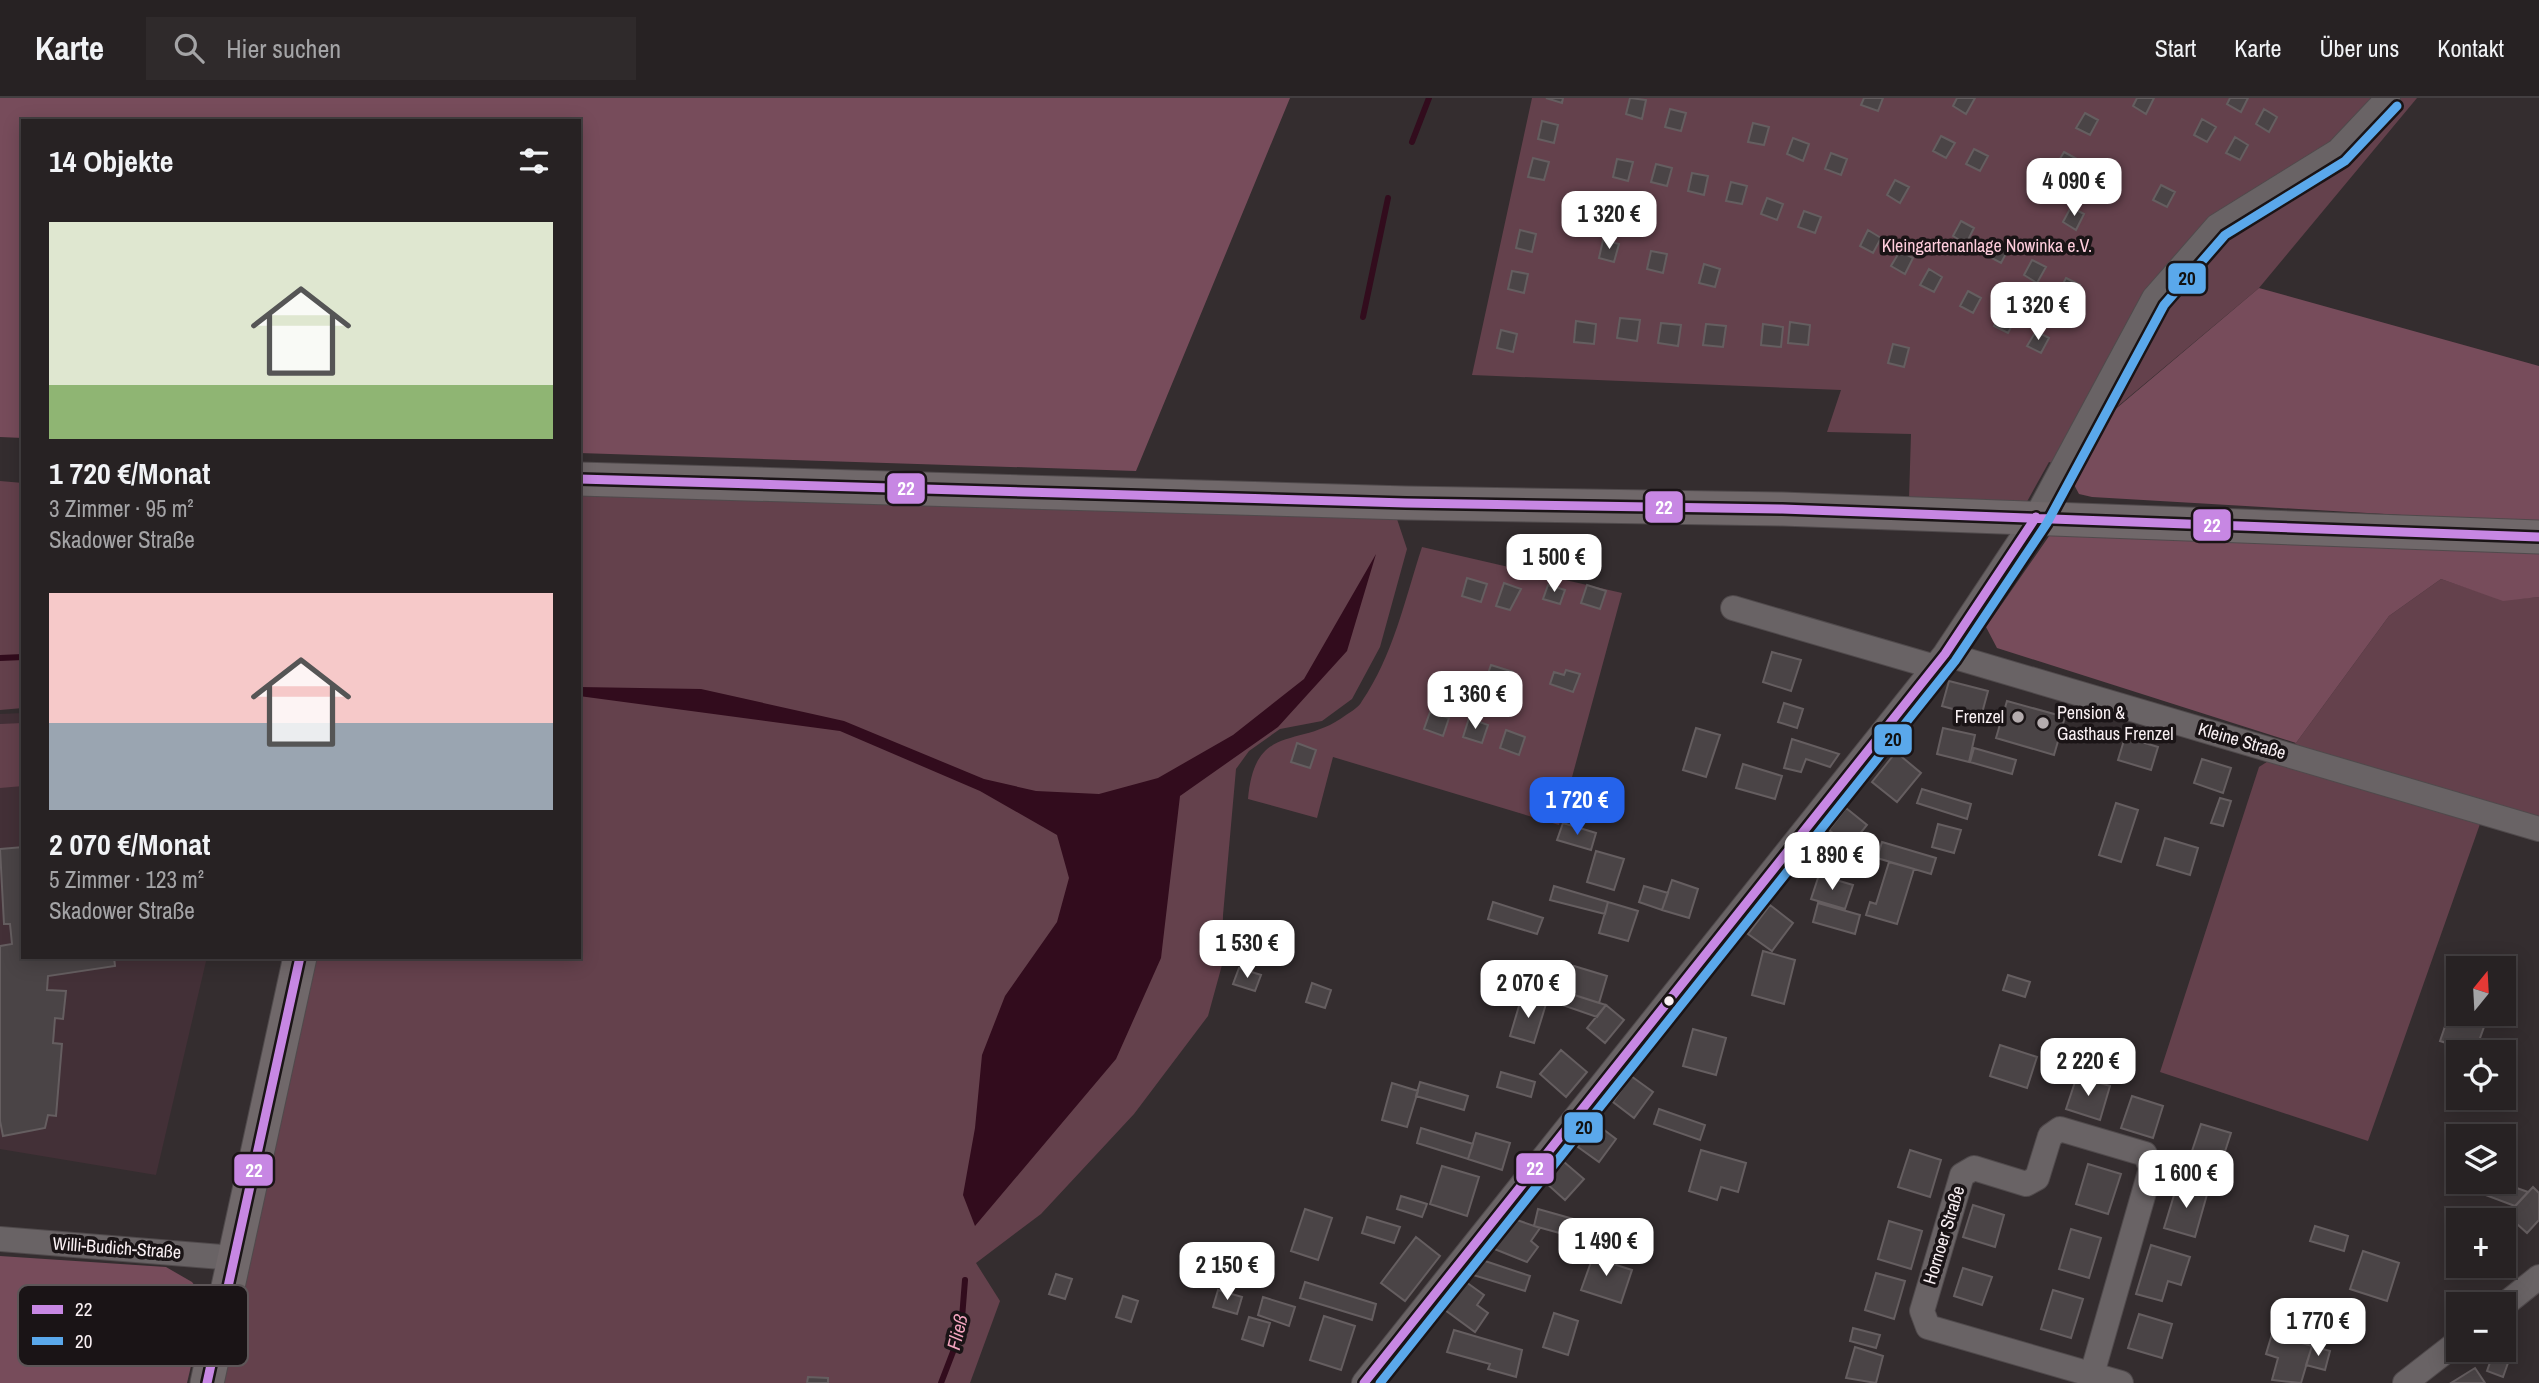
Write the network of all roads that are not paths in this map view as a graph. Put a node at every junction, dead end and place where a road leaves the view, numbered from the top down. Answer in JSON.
{"nodes":[{"id":1,"x":2388,"y":98,"type":"edge"},
{"id":2,"x":581,"y":479,"type":"edge"},
{"id":3,"x":2036,"y":517,"type":"junction"},
{"id":4,"x":2539,"y":537,"type":"edge"},
{"id":5,"x":1733,"y":608,"type":"dead end"},
{"id":6,"x":1940,"y":661,"type":"junction"},
{"id":7,"x":2539,"y":829,"type":"edge"},
{"id":8,"x":300,"y":959,"type":"edge"},
{"id":9,"x":0,"y":1239,"type":"edge"},
{"id":10,"x":234,"y":1258,"type":"junction"},
{"id":11,"x":2539,"y":1277,"type":"edge"},
{"id":12,"x":228,"y":1285,"type":"edge"},
{"id":13,"x":2516,"y":1295,"type":"edge"},
{"id":14,"x":2446,"y":1351,"type":"edge"},
{"id":15,"x":2092,"y":1374,"type":"junction"},
{"id":16,"x":1363,"y":1383,"type":"edge"},
{"id":17,"x":2121,"y":1383,"type":"edge"},
{"id":18,"x":2404,"y":1383,"type":"edge"}],
"edges":[{"from":1,"to":3,"type":"street"},
{"from":2,"to":3,"type":"street"},
{"from":3,"to":4,"type":"street"},
{"from":3,"to":6,"type":"street"},
{"from":5,"to":6,"type":"street","name":"Kleine Straße"},
{"from":6,"to":7,"type":"street","name":"Kleine Straße"},
{"from":6,"to":16,"type":"street"},
{"from":8,"to":10,"type":"street"},
{"from":9,"to":10,"type":"street","name":"Willi-Budich-Straße"},
{"from":10,"to":12,"type":"street"},
{"from":11,"to":13,"type":"street"},
{"from":14,"to":18,"type":"street"},
{"from":15,"to":15,"type":"street","name":"Hornoer Straße"},
{"from":15,"to":17,"type":"street","name":"Hornoer Straße"}]}
